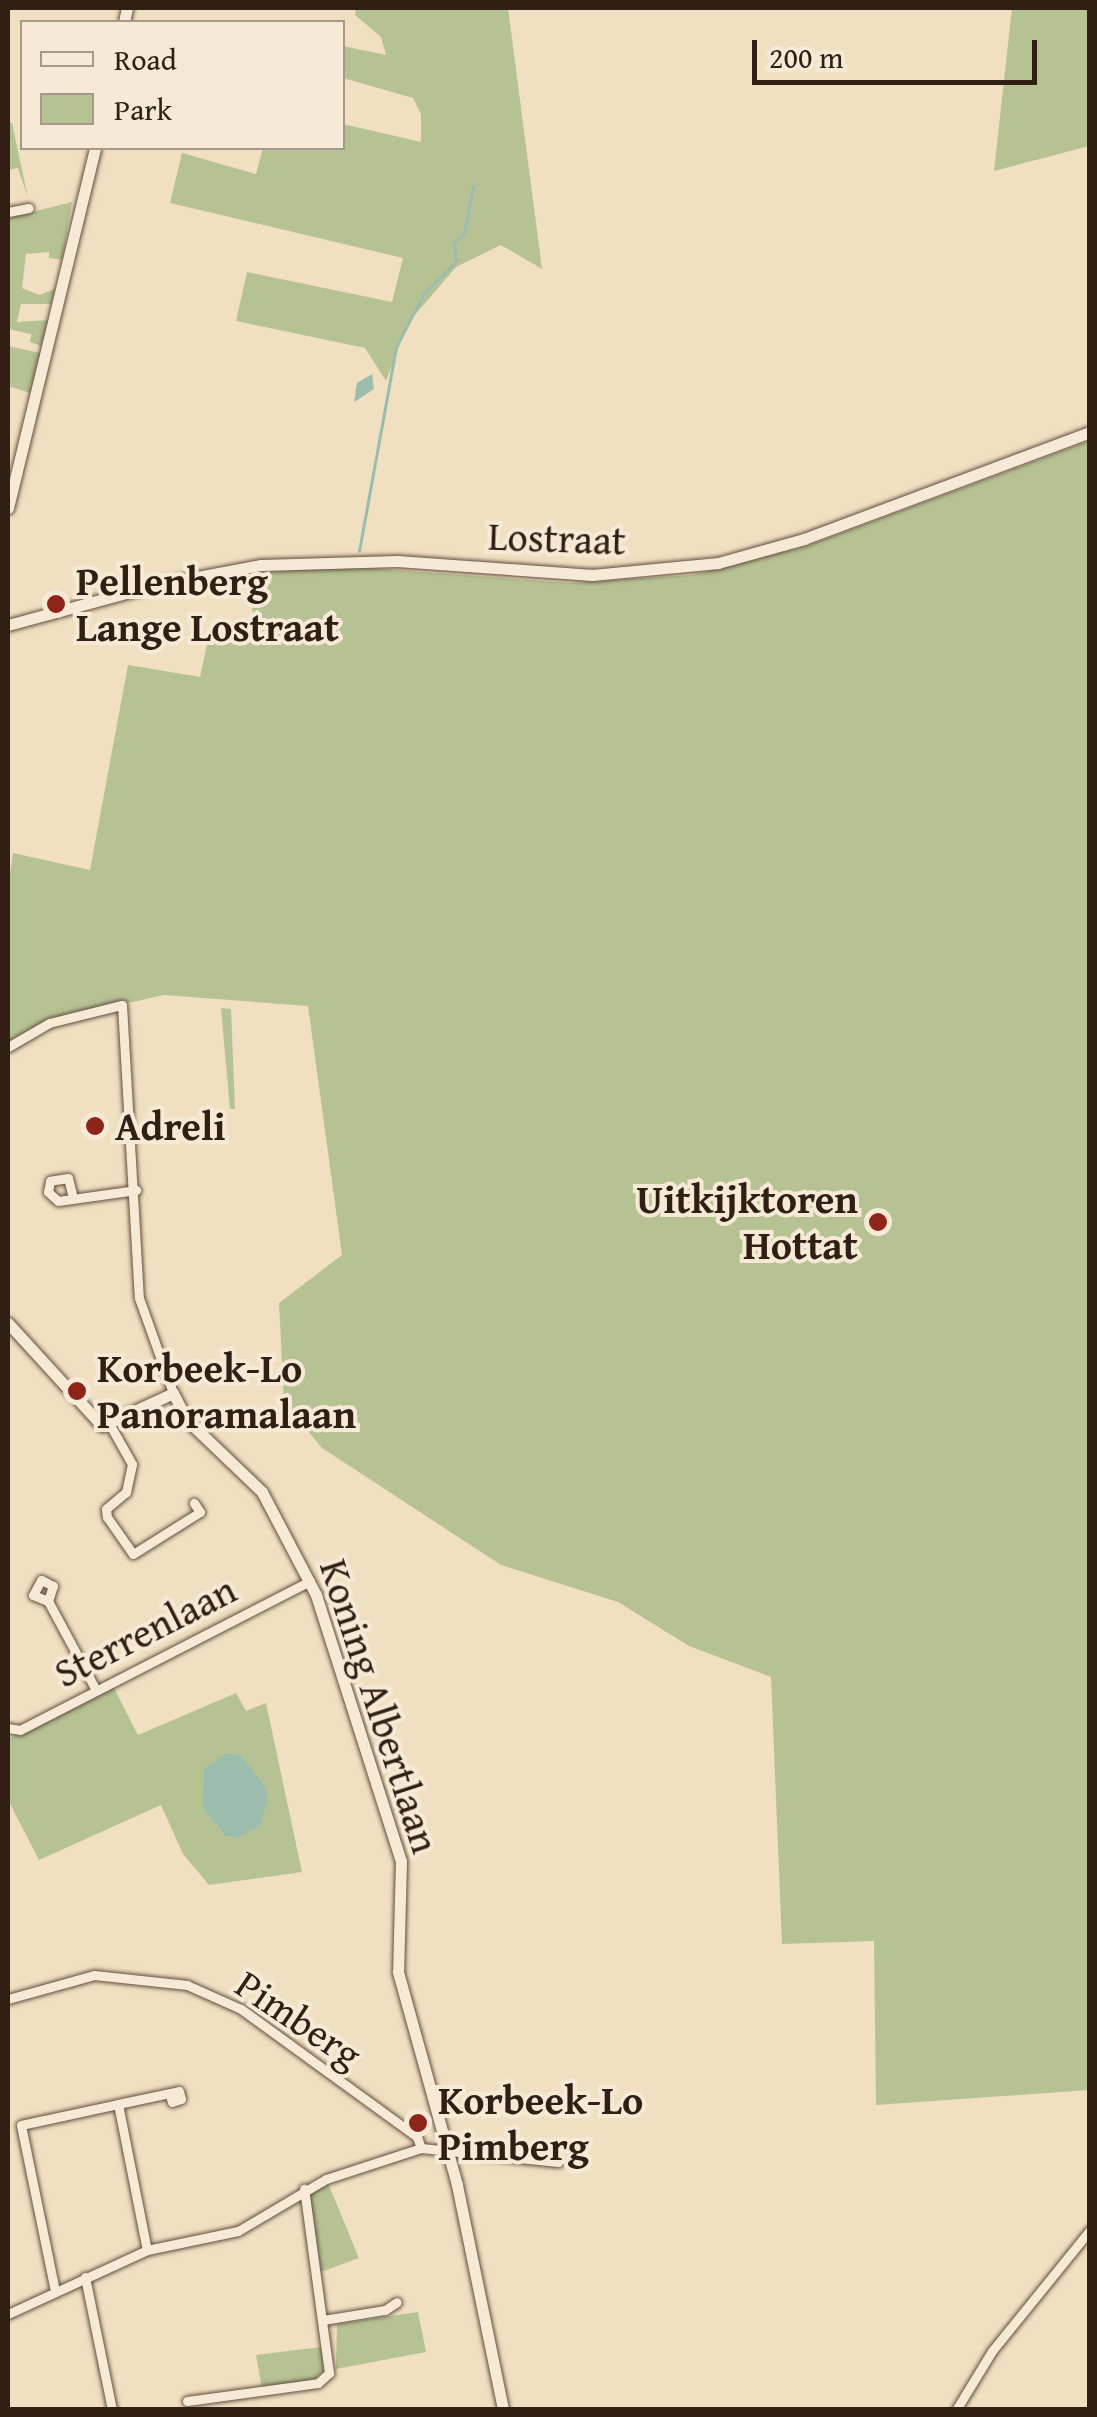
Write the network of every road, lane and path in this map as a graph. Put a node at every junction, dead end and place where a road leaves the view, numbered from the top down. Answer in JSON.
{"nodes":[{"id":1,"x":96,"y":150,"type":"edge"},
{"id":2,"x":29,"y":208,"type":"dead end"},
{"id":3,"x":8,"y":212,"type":"edge"},
{"id":4,"x":1090,"y":432,"type":"edge"},
{"id":5,"x":8,"y":508,"type":"edge"},
{"id":6,"x":8,"y":625,"type":"edge"},
{"id":7,"x":8,"y":1047,"type":"edge"},
{"id":8,"x":136,"y":1190,"type":"junction"},
{"id":9,"x":72,"y":1194,"type":"dead end"},
{"id":10,"x":8,"y":1323,"type":"edge"},
{"id":11,"x":172,"y":1393,"type":"junction"},
{"id":12,"x":110,"y":1425,"type":"junction"},
{"id":13,"x":194,"y":1503,"type":"dead end"},
{"id":14,"x":310,"y":1580,"type":"junction"},
{"id":15,"x":48,"y":1600,"type":"dead end"},
{"id":16,"x":96,"y":1690,"type":"junction"},
{"id":17,"x":8,"y":1728,"type":"edge"},
{"id":18,"x":8,"y":1999,"type":"edge"},
{"id":19,"x":170,"y":2093,"type":"dead end"},
{"id":20,"x":118,"y":2104,"type":"junction"},
{"id":21,"x":421,"y":2148,"type":"junction"},
{"id":22,"x":448,"y":2152,"type":"junction"},
{"id":23,"x":558,"y":2162,"type":"dead end"},
{"id":24,"x":304,"y":2190,"type":"junction"},
{"id":25,"x":1090,"y":2230,"type":"edge"},
{"id":26,"x":147,"y":2250,"type":"junction"},
{"id":27,"x":85,"y":2277,"type":"junction"},
{"id":28,"x":55,"y":2291,"type":"junction"},
{"id":29,"x":397,"y":2302,"type":"dead end"},
{"id":30,"x":8,"y":2314,"type":"edge"},
{"id":31,"x":323,"y":2320,"type":"junction"},
{"id":32,"x":248,"y":2395,"type":"junction"},
{"id":33,"x":188,"y":2401,"type":"dead end"},
{"id":34,"x":112,"y":2410,"type":"edge"},
{"id":35,"x":250,"y":2410,"type":"edge"},
{"id":36,"x":503,"y":2410,"type":"edge"},
{"id":37,"x":956,"y":2410,"type":"edge"}],
"edges":[{"from":1,"to":5,"type":"street"},
{"from":2,"to":3,"type":"street"},
{"from":4,"to":6,"type":"street","name":"Lostraat"},
{"from":7,"to":8,"type":"street","name":"Koning Albertlaan"},
{"from":8,"to":9,"type":"street"},
{"from":8,"to":11,"type":"street","name":"Koning Albertlaan"},
{"from":10,"to":12,"type":"street"},
{"from":11,"to":12,"type":"street"},
{"from":11,"to":14,"type":"street","name":"Koning Albertlaan"},
{"from":12,"to":13,"type":"street"},
{"from":14,"to":16,"type":"street","name":"Sterrenlaan"},
{"from":14,"to":22,"type":"street","name":"Koning Albertlaan"},
{"from":15,"to":16,"type":"street"},
{"from":16,"to":17,"type":"street","name":"Sterrenlaan"},
{"from":18,"to":21,"type":"street","name":"Pimberg"},
{"from":19,"to":20,"type":"street"},
{"from":20,"to":26,"type":"street"},
{"from":20,"to":28,"type":"street"},
{"from":21,"to":22,"type":"street"},
{"from":21,"to":24,"type":"street"},
{"from":22,"to":23,"type":"street"},
{"from":22,"to":36,"type":"street","name":"Koning Albertlaan"},
{"from":24,"to":26,"type":"street"},
{"from":24,"to":31,"type":"street"},
{"from":25,"to":37,"type":"street"},
{"from":26,"to":27,"type":"street"},
{"from":27,"to":28,"type":"street"},
{"from":27,"to":34,"type":"street"},
{"from":28,"to":30,"type":"street"},
{"from":29,"to":31,"type":"street"},
{"from":31,"to":32,"type":"street"},
{"from":32,"to":33,"type":"street"},
{"from":32,"to":35,"type":"street"}]}
